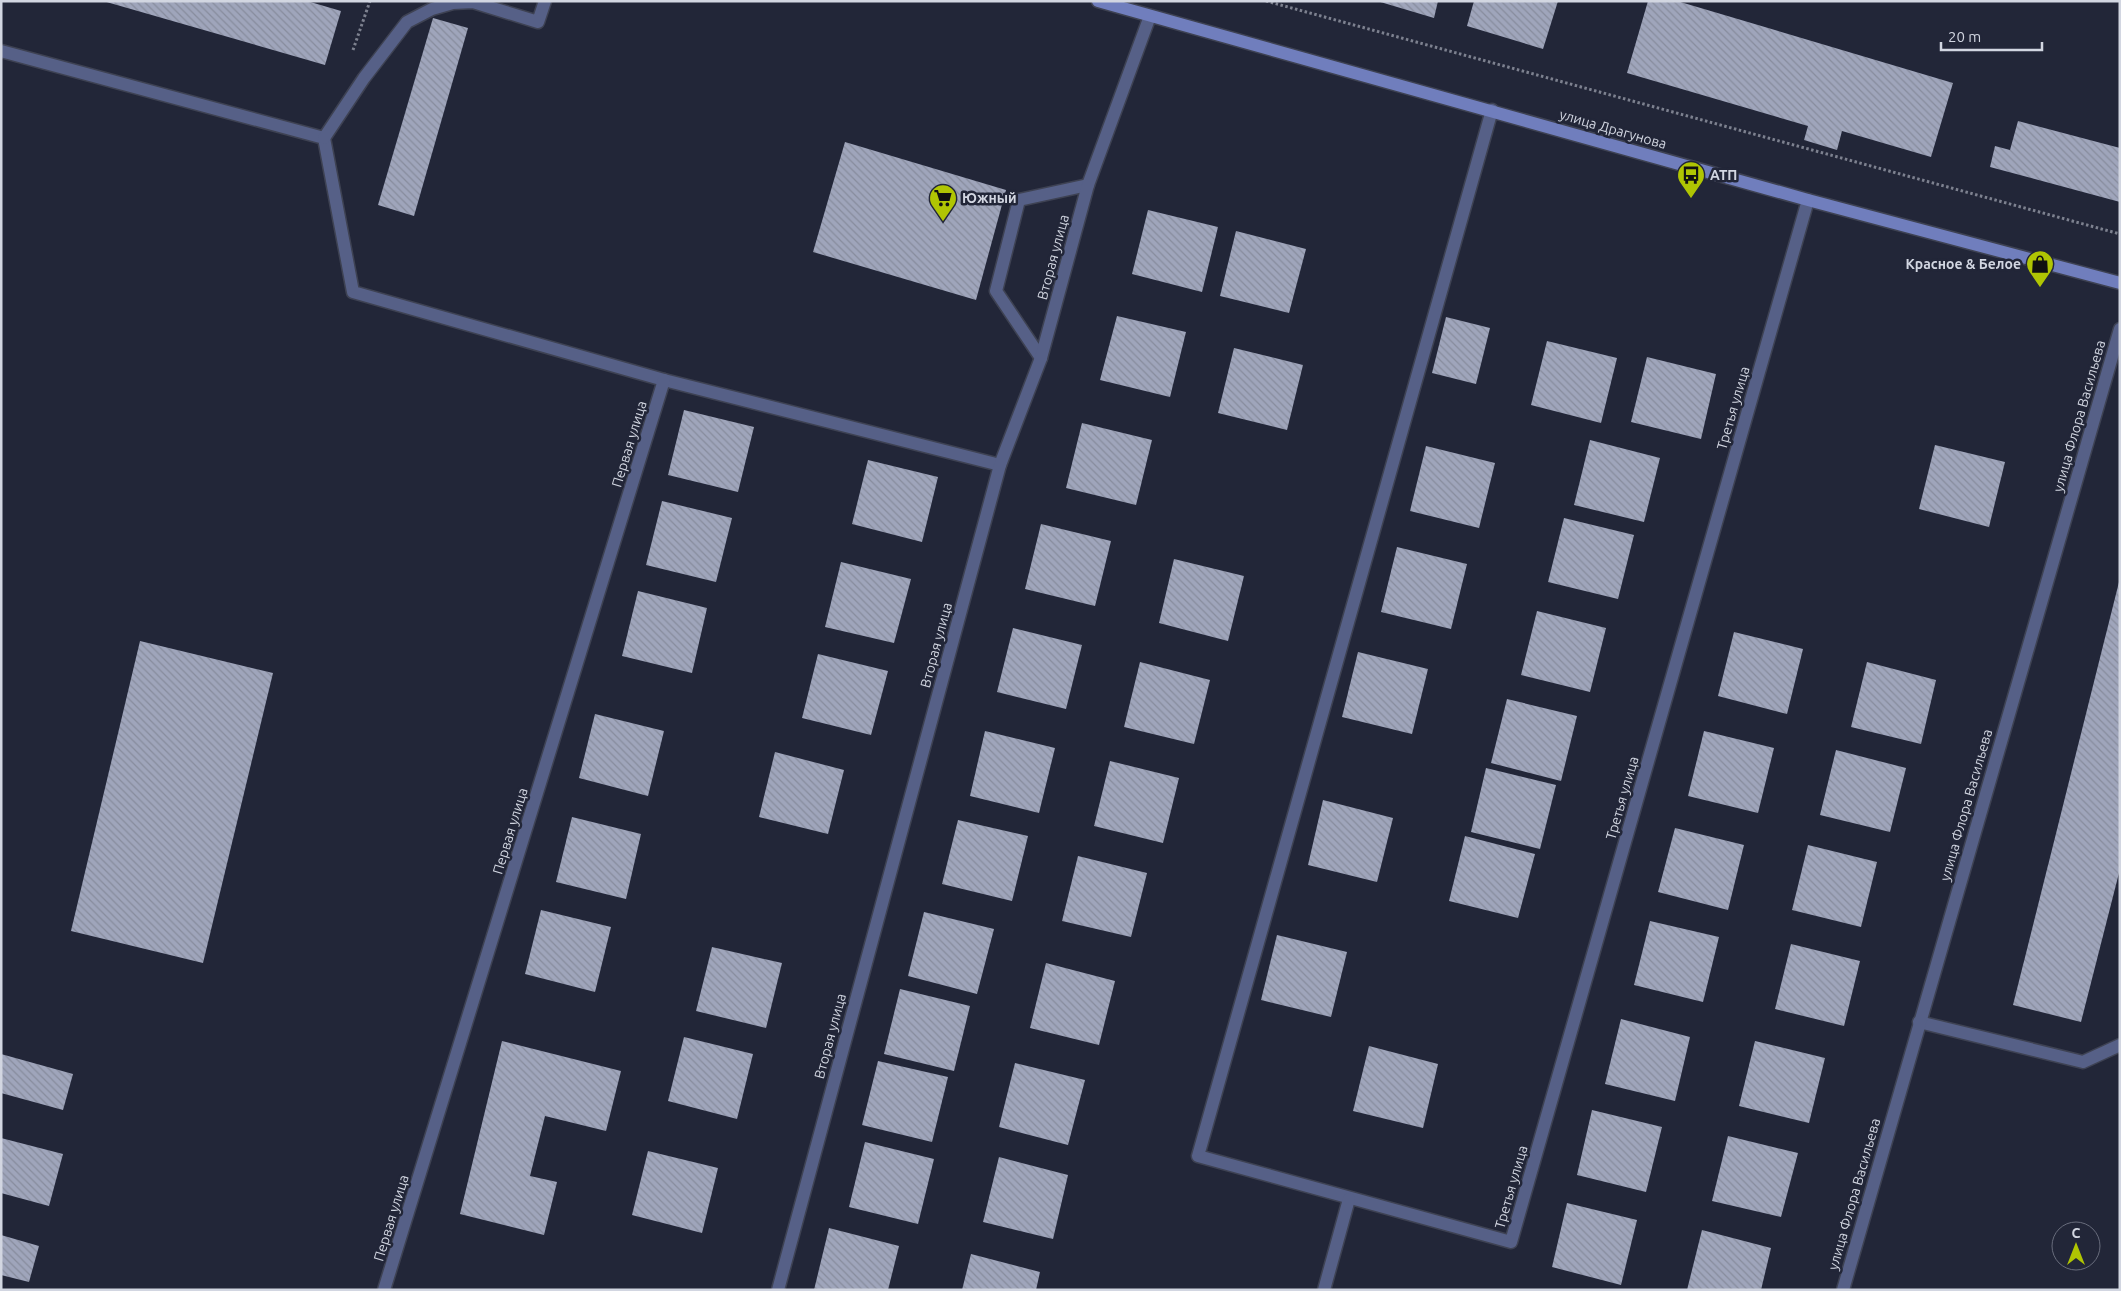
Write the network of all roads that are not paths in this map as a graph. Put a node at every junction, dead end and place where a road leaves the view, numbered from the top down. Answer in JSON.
{"nodes":[{"id":1,"x":545,"y":1,"type":"edge"},
{"id":2,"x":1098,"y":1,"type":"edge"},
{"id":3,"x":1118,"y":4,"type":"edge"},
{"id":4,"x":1150,"y":16,"type":"junction"},
{"id":5,"x":1,"y":51,"type":"edge"},
{"id":6,"x":1492,"y":110,"type":"junction"},
{"id":7,"x":324,"y":138,"type":"junction"},
{"id":8,"x":1088,"y":185,"type":"junction"},
{"id":9,"x":1808,"y":200,"type":"junction"},
{"id":10,"x":2120,"y":284,"type":"edge"},
{"id":11,"x":2120,"y":329,"type":"edge"},
{"id":12,"x":1041,"y":358,"type":"junction"},
{"id":13,"x":664,"y":380,"type":"junction"},
{"id":14,"x":1000,"y":465,"type":"junction"},
{"id":15,"x":1919,"y":1022,"type":"junction"},
{"id":16,"x":2120,"y":1045,"type":"edge"},
{"id":17,"x":1349,"y":1199,"type":"junction"},
{"id":18,"x":384,"y":1290,"type":"edge"},
{"id":19,"x":778,"y":1290,"type":"edge"},
{"id":20,"x":1324,"y":1290,"type":"edge"},
{"id":21,"x":1843,"y":1290,"type":"edge"}],
"edges":[{"from":1,"to":7,"type":"street"},
{"from":2,"to":3,"type":"main road","name":"улица Драгунова"},
{"from":3,"to":4,"type":"main road","name":"улица Драгунова"},
{"from":4,"to":6,"type":"main road","name":"улица Драгунова"},
{"from":4,"to":8,"type":"street","name":"Вторая улица"},
{"from":5,"to":7,"type":"street"},
{"from":6,"to":9,"type":"main road","name":"улица Драгунова"},
{"from":6,"to":17,"type":"street","name":"Третья улица"},
{"from":7,"to":13,"type":"street"},
{"from":8,"to":12,"type":"street","name":"Вторая улица"},
{"from":8,"to":12,"type":"street"},
{"from":9,"to":10,"type":"main road","name":"улица Драгунова"},
{"from":9,"to":17,"type":"street","name":"Третья улица"},
{"from":11,"to":15,"type":"street","name":"улица Флора Васильева"},
{"from":12,"to":14,"type":"street","name":"Вторая улица"},
{"from":13,"to":14,"type":"street"},
{"from":13,"to":18,"type":"street","name":"Первая улица"},
{"from":14,"to":19,"type":"street","name":"Вторая улица"},
{"from":15,"to":16,"type":"street"},
{"from":15,"to":21,"type":"street","name":"улица Флора Васильева"},
{"from":17,"to":20,"type":"street"}]}
